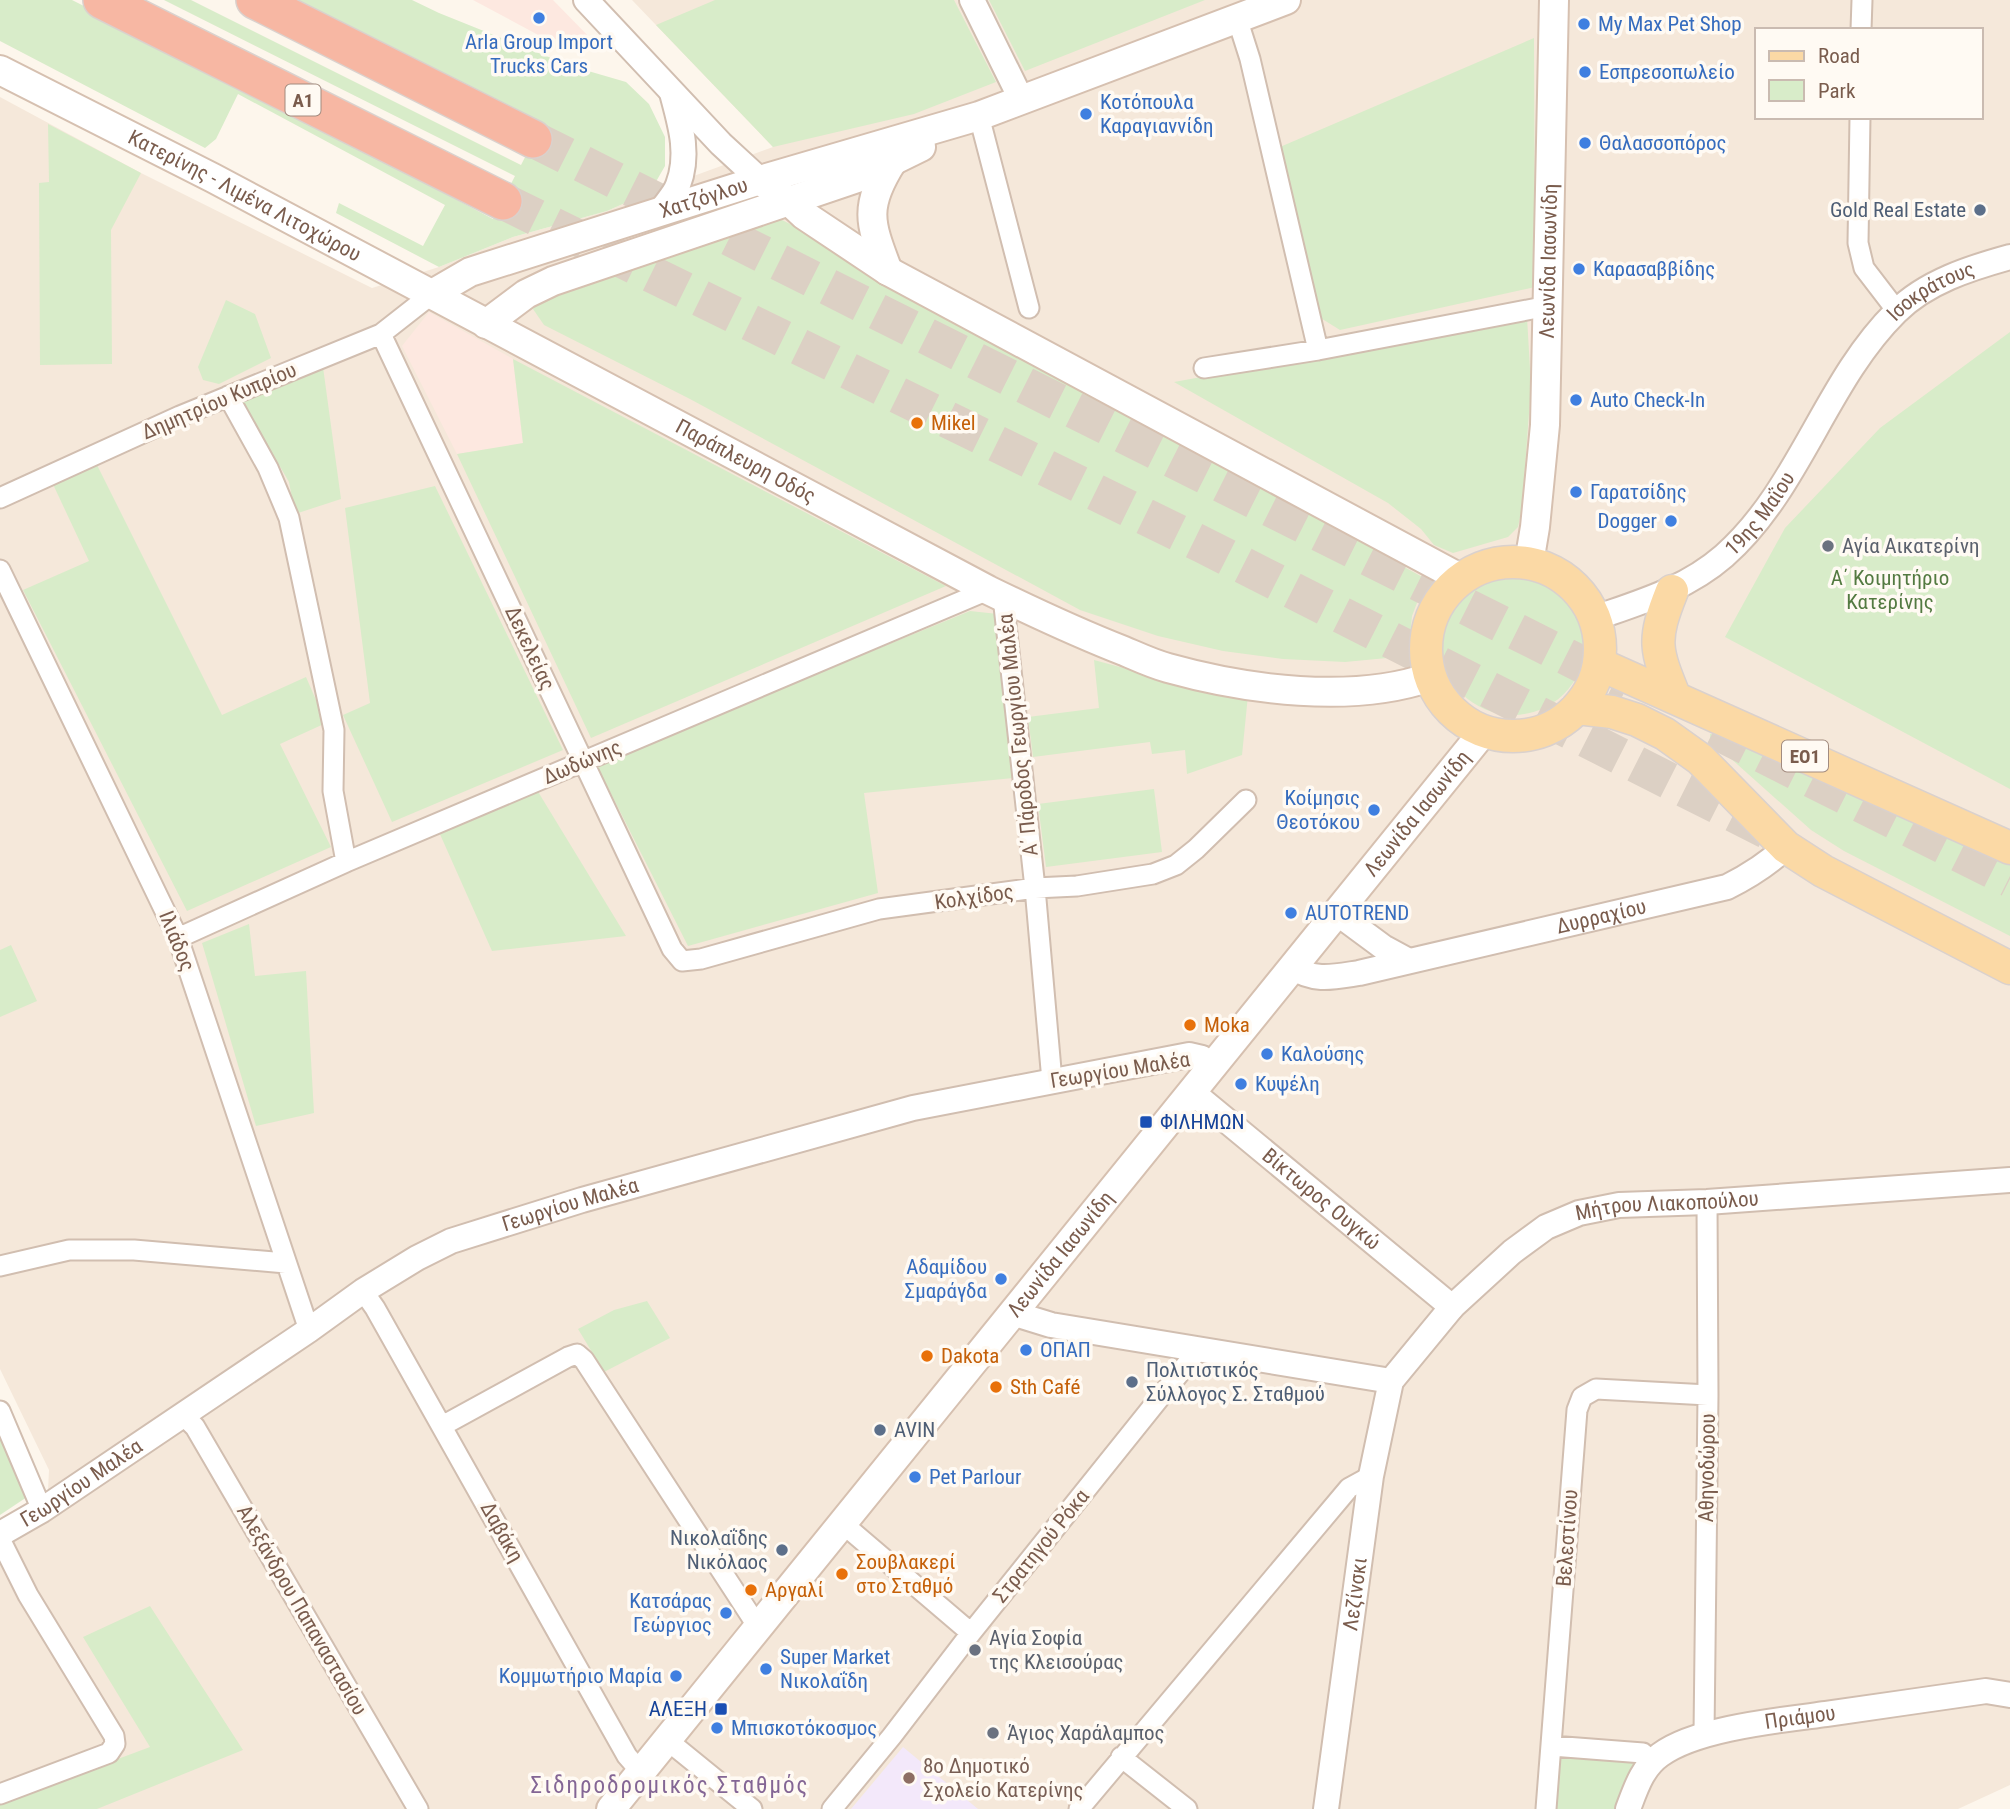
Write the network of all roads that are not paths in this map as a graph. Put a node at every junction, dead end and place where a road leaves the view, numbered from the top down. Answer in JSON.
{"nodes":[{"id":1,"x":102,"y":0,"type":"edge"},
{"id":2,"x":255,"y":0,"type":"edge"},
{"id":3,"x":586,"y":0,"type":"edge"},
{"id":4,"x":972,"y":0,"type":"edge"},
{"id":5,"x":1286,"y":0,"type":"edge"},
{"id":6,"x":1554,"y":0,"type":"edge"},
{"id":7,"x":1861,"y":0,"type":"edge"},
{"id":8,"x":1237,"y":18,"type":"junction"},
{"id":9,"x":1861,"y":28,"type":"edge"},
{"id":10,"x":0,"y":70,"type":"edge"},
{"id":11,"x":671,"y":89,"type":"junction"},
{"id":12,"x":1021,"y":99,"type":"junction"},
{"id":13,"x":979,"y":116,"type":"junction"},
{"id":14,"x":1860,"y":119,"type":"edge"},
{"id":15,"x":533,"y":139,"type":"tunnel mouth"},
{"id":16,"x":892,"y":162,"type":"junction"},
{"id":17,"x":760,"y":180,"type":"junction"},
{"id":18,"x":503,"y":201,"type":"tunnel mouth"},
{"id":19,"x":789,"y":201,"type":"junction"},
{"id":20,"x":660,"y":212,"type":"junction"},
{"id":21,"x":2010,"y":257,"type":"edge"},
{"id":22,"x":888,"y":271,"type":"junction"},
{"id":23,"x":432,"y":294,"type":"junction"},
{"id":24,"x":1548,"y":306,"type":"junction"},
{"id":25,"x":1029,"y":308,"type":"dead end"},
{"id":26,"x":1897,"y":311,"type":"junction"},
{"id":27,"x":486,"y":324,"type":"junction"},
{"id":28,"x":381,"y":334,"type":"junction"},
{"id":29,"x":1866,"y":346,"type":"joint"},
{"id":30,"x":1318,"y":351,"type":"junction"},
{"id":31,"x":1204,"y":368,"type":"dead end"},
{"id":32,"x":228,"y":396,"type":"junction"},
{"id":33,"x":0,"y":498,"type":"edge"},
{"id":34,"x":1529,"y":563,"type":"junction"},
{"id":35,"x":0,"y":570,"type":"edge"},
{"id":36,"x":1462,"y":579,"type":"junction"},
{"id":37,"x":1672,"y":591,"type":"junction"},
{"id":38,"x":996,"y":594,"type":"junction"},
{"id":39,"x":1595,"y":618,"type":"junction"},
{"id":40,"x":1599,"y":664,"type":"junction"},
{"id":41,"x":1430,"y":677,"type":"junction"},
{"id":42,"x":1675,"y":698,"type":"junction"},
{"id":43,"x":1577,"y":708,"type":"junction"},
{"id":44,"x":1484,"y":731,"type":"junction"},
{"id":45,"x":583,"y":761,"type":"junction"},
{"id":46,"x":1246,"y":800,"type":"dead end"},
{"id":47,"x":1786,"y":846,"type":"junction"},
{"id":48,"x":2010,"y":848,"type":"edge"},
{"id":49,"x":346,"y":862,"type":"junction"},
{"id":50,"x":1035,"y":888,"type":"junction"},
{"id":51,"x":1336,"y":913,"type":"junction"},
{"id":52,"x":178,"y":938,"type":"junction"},
{"id":53,"x":1407,"y":960,"type":"junction"},
{"id":54,"x":682,"y":961,"type":"joint"},
{"id":55,"x":1292,"y":967,"type":"junction"},
{"id":56,"x":2010,"y":968,"type":"edge"},
{"id":57,"x":1212,"y":1066,"type":"junction"},
{"id":58,"x":1052,"y":1081,"type":"junction"},
{"id":59,"x":1192,"y":1092,"type":"junction"},
{"id":60,"x":2010,"y":1180,"type":"edge"},
{"id":61,"x":1707,"y":1202,"type":"junction"},
{"id":62,"x":286,"y":1263,"type":"junction"},
{"id":63,"x":0,"y":1266,"type":"edge"},
{"id":64,"x":363,"y":1291,"type":"junction"},
{"id":65,"x":1452,"y":1307,"type":"junction"},
{"id":66,"x":1012,"y":1313,"type":"junction"},
{"id":67,"x":309,"y":1330,"type":"junction"},
{"id":68,"x":1198,"y":1350,"type":"junction"},
{"id":69,"x":1391,"y":1381,"type":"junction"},
{"id":70,"x":1709,"y":1395,"type":"junction"},
{"id":71,"x":0,"y":1411,"type":"edge"},
{"id":72,"x":182,"y":1414,"type":"junction"},
{"id":73,"x":442,"y":1426,"type":"junction"},
{"id":74,"x":1371,"y":1476,"type":"junction"},
{"id":75,"x":42,"y":1510,"type":"junction"},
{"id":76,"x":842,"y":1524,"type":"junction"},
{"id":77,"x":0,"y":1537,"type":"edge"},
{"id":78,"x":758,"y":1627,"type":"junction"},
{"id":79,"x":971,"y":1633,"type":"junction"},
{"id":80,"x":2010,"y":1695,"type":"edge"},
{"id":81,"x":1703,"y":1734,"type":"junction"},
{"id":82,"x":667,"y":1740,"type":"junction"},
{"id":83,"x":1552,"y":1746,"type":"junction"},
{"id":84,"x":1121,"y":1757,"type":"junction"},
{"id":85,"x":1651,"y":1763,"type":"junction"},
{"id":86,"x":641,"y":1772,"type":"junction"},
{"id":87,"x":0,"y":1794,"type":"edge"},
{"id":88,"x":418,"y":1809,"type":"edge"},
{"id":89,"x":611,"y":1809,"type":"edge"},
{"id":90,"x":752,"y":1809,"type":"edge"},
{"id":91,"x":832,"y":1809,"type":"edge"},
{"id":92,"x":1079,"y":1809,"type":"edge"},
{"id":93,"x":1186,"y":1809,"type":"edge"},
{"id":94,"x":1326,"y":1809,"type":"edge"},
{"id":95,"x":1546,"y":1809,"type":"edge"},
{"id":96,"x":1628,"y":1809,"type":"edge"}],
"edges":[{"from":1,"to":18,"type":"highway","number":"Α1"},
{"from":2,"to":15,"type":"highway"},
{"from":3,"to":11,"type":"street"},
{"from":4,"to":12,"type":"street"},
{"from":5,"to":8,"type":"main road","name":"Χατζόγλου"},
{"from":6,"to":24,"type":"main road","name":"Λεωνίδα Ιασωνίδη"},
{"from":7,"to":9,"type":"street"},
{"from":8,"to":12,"type":"main road","name":"Χατζόγλου"},
{"from":8,"to":30,"type":"street"},
{"from":10,"to":23,"type":"main road","name":"Κατερίνης - Λιμένα Λιτοχώρου"},
{"from":11,"to":17,"type":"street"},
{"from":11,"to":20,"type":"street"},
{"from":12,"to":13,"type":"main road","name":"Χατζόγλου"},
{"from":13,"to":16,"type":"main road","name":"Χατζόγλου"},
{"from":13,"to":17,"type":"main road","name":"Χατζόγλου"},
{"from":13,"to":25,"type":"street"},
{"from":14,"to":26,"type":"street"},
{"from":16,"to":19,"type":"main road","name":"Χατζόγλου"},
{"from":16,"to":22,"type":"main road"},
{"from":17,"to":19,"type":"main road"},
{"from":17,"to":20,"type":"main road","name":"Χατζόγλου"},
{"from":19,"to":22,"type":"main road"},
{"from":19,"to":27,"type":"main road","name":"Χατζόγλου"},
{"from":20,"to":23,"type":"main road","name":"Χατζόγλου"},
{"from":21,"to":26,"type":"street","name":"Ισοκράτους"},
{"from":22,"to":36,"type":"main road"},
{"from":23,"to":27,"type":"main road","name":"Κατερίνης - Λιμένα Λιτοχώρου"},
{"from":23,"to":28,"type":"street","name":"Δημητρίου Κυπρίου"},
{"from":24,"to":30,"type":"street"},
{"from":24,"to":34,"type":"main road","name":"Λεωνίδα Ιασωνίδη"},
{"from":26,"to":29,"type":"street","name":"Ισοκράτους"},
{"from":27,"to":38,"type":"main road","name":"Παράπλευρη Οδός"},
{"from":28,"to":32,"type":"street","name":"Δημητρίου Κυπρίου"},
{"from":28,"to":45,"type":"street","name":"Δεκελείας"},
{"from":29,"to":37,"type":"street","name":"19ης Μαΐου"},
{"from":30,"to":31,"type":"street"},
{"from":32,"to":33,"type":"street","name":"Δημητρίου Κυπρίου"},
{"from":32,"to":49,"type":"street"},
{"from":34,"to":36,"type":"main road"},
{"from":34,"to":39,"type":"main road"},
{"from":35,"to":52,"type":"street","name":"Ιλιάδος"},
{"from":36,"to":41,"type":"main road"},
{"from":37,"to":39,"type":"street","name":"19ης Μαΐου"},
{"from":37,"to":42,"type":"main road"},
{"from":38,"to":41,"type":"main road","name":"Παράπλευρη Οδός"},
{"from":38,"to":45,"type":"street","name":"Δωδώνης"},
{"from":38,"to":50,"type":"street","name":"Α΄ Πάροδος Γεωργίου Μαλέα"},
{"from":39,"to":40,"type":"main road"},
{"from":40,"to":42,"type":"main road","number":"ΕΟ1"},
{"from":40,"to":43,"type":"main road"},
{"from":41,"to":44,"type":"main road"},
{"from":42,"to":48,"type":"main road","number":"ΕΟ1"},
{"from":43,"to":44,"type":"main road"},
{"from":43,"to":47,"type":"main road"},
{"from":44,"to":51,"type":"main road","name":"Λεωνίδα Ιασωνίδη"},
{"from":45,"to":49,"type":"street","name":"Δωδώνης"},
{"from":45,"to":54,"type":"street","name":"Δεκελείας"},
{"from":46,"to":50,"type":"street","name":"Κολχίδος"},
{"from":47,"to":53,"type":"street","name":"Δυρραχίου"},
{"from":47,"to":56,"type":"main road"},
{"from":49,"to":52,"type":"street","name":"Δωδώνης"},
{"from":50,"to":54,"type":"street","name":"Κολχίδος"},
{"from":50,"to":58,"type":"street","name":"Α΄ Πάροδος Γεωργίου Μαλέα"},
{"from":51,"to":53,"type":"street"},
{"from":51,"to":55,"type":"main road","name":"Λεωνίδα Ιασωνίδη"},
{"from":52,"to":62,"type":"street","name":"Ιλιάδος"},
{"from":53,"to":55,"type":"street","name":"Δυρραχίου"},
{"from":55,"to":57,"type":"main road","name":"Λεωνίδα Ιασωνίδη"},
{"from":57,"to":58,"type":"street","name":"Γεωργίου Μαλέα"},
{"from":57,"to":59,"type":"main road","name":"Λεωνίδα Ιασωνίδη"},
{"from":58,"to":64,"type":"street","name":"Γεωργίου Μαλέα"},
{"from":59,"to":65,"type":"street","name":"Βίκτωρος Ουγκώ"},
{"from":59,"to":66,"type":"main road","name":"Λεωνίδα Ιασωνίδη"},
{"from":60,"to":61,"type":"street","name":"Μήτρου Λιακοπούλου"},
{"from":61,"to":65,"type":"street","name":"Μήτρου Λιακοπούλου"},
{"from":61,"to":70,"type":"street","name":"Αθηνοδώρου"},
{"from":62,"to":63,"type":"street"},
{"from":62,"to":67,"type":"street","name":"Ιλιάδος"},
{"from":64,"to":67,"type":"street","name":"Γεωργίου Μαλέα"},
{"from":64,"to":73,"type":"street","name":"Δαβάκη"},
{"from":65,"to":69,"type":"street","name":"Μήτρου Λιακοπούλου"},
{"from":66,"to":68,"type":"street"},
{"from":66,"to":76,"type":"main road","name":"Λεωνίδα Ιασωνίδη"},
{"from":67,"to":72,"type":"street","name":"Γεωργίου Μαλέα"},
{"from":68,"to":69,"type":"street"},
{"from":68,"to":79,"type":"street","name":"Στρατηγού Ρόκα"},
{"from":69,"to":74,"type":"street","name":"Λεζίνσκι"},
{"from":70,"to":81,"type":"street","name":"Αθηνοδώρου"},
{"from":70,"to":83,"type":"street","name":"Βελεστίνου"},
{"from":71,"to":75,"type":"street"},
{"from":72,"to":75,"type":"street","name":"Γεωργίου Μαλέα"},
{"from":72,"to":88,"type":"street","name":"Αλεξάνδρου Παπαναστασίου"},
{"from":73,"to":78,"type":"street"},
{"from":73,"to":86,"type":"street","name":"Δαβάκη"},
{"from":74,"to":84,"type":"street"},
{"from":74,"to":94,"type":"street","name":"Λεζίνσκι"},
{"from":75,"to":77,"type":"street","name":"Γεωργίου Μαλέα"},
{"from":76,"to":78,"type":"main road","name":"Λεωνίδα Ιασωνίδη"},
{"from":76,"to":79,"type":"street"},
{"from":77,"to":87,"type":"street"},
{"from":78,"to":82,"type":"main road","name":"Λεωνίδα Ιασωνίδη"},
{"from":79,"to":91,"type":"street","name":"Στρατηγού Ρόκα"},
{"from":80,"to":81,"type":"street","name":"Πριάμου"},
{"from":81,"to":85,"type":"street","name":"Πριάμου"},
{"from":82,"to":86,"type":"main road","name":"Λεωνίδα Ιασωνίδη"},
{"from":82,"to":90,"type":"street"},
{"from":83,"to":85,"type":"street"},
{"from":83,"to":95,"type":"street","name":"Βελεστίνου"},
{"from":84,"to":92,"type":"street"},
{"from":84,"to":93,"type":"street"},
{"from":85,"to":96,"type":"street","name":"Πριάμου"},
{"from":86,"to":89,"type":"main road","name":"Λεωνίδα Ιασωνίδη"}]}
